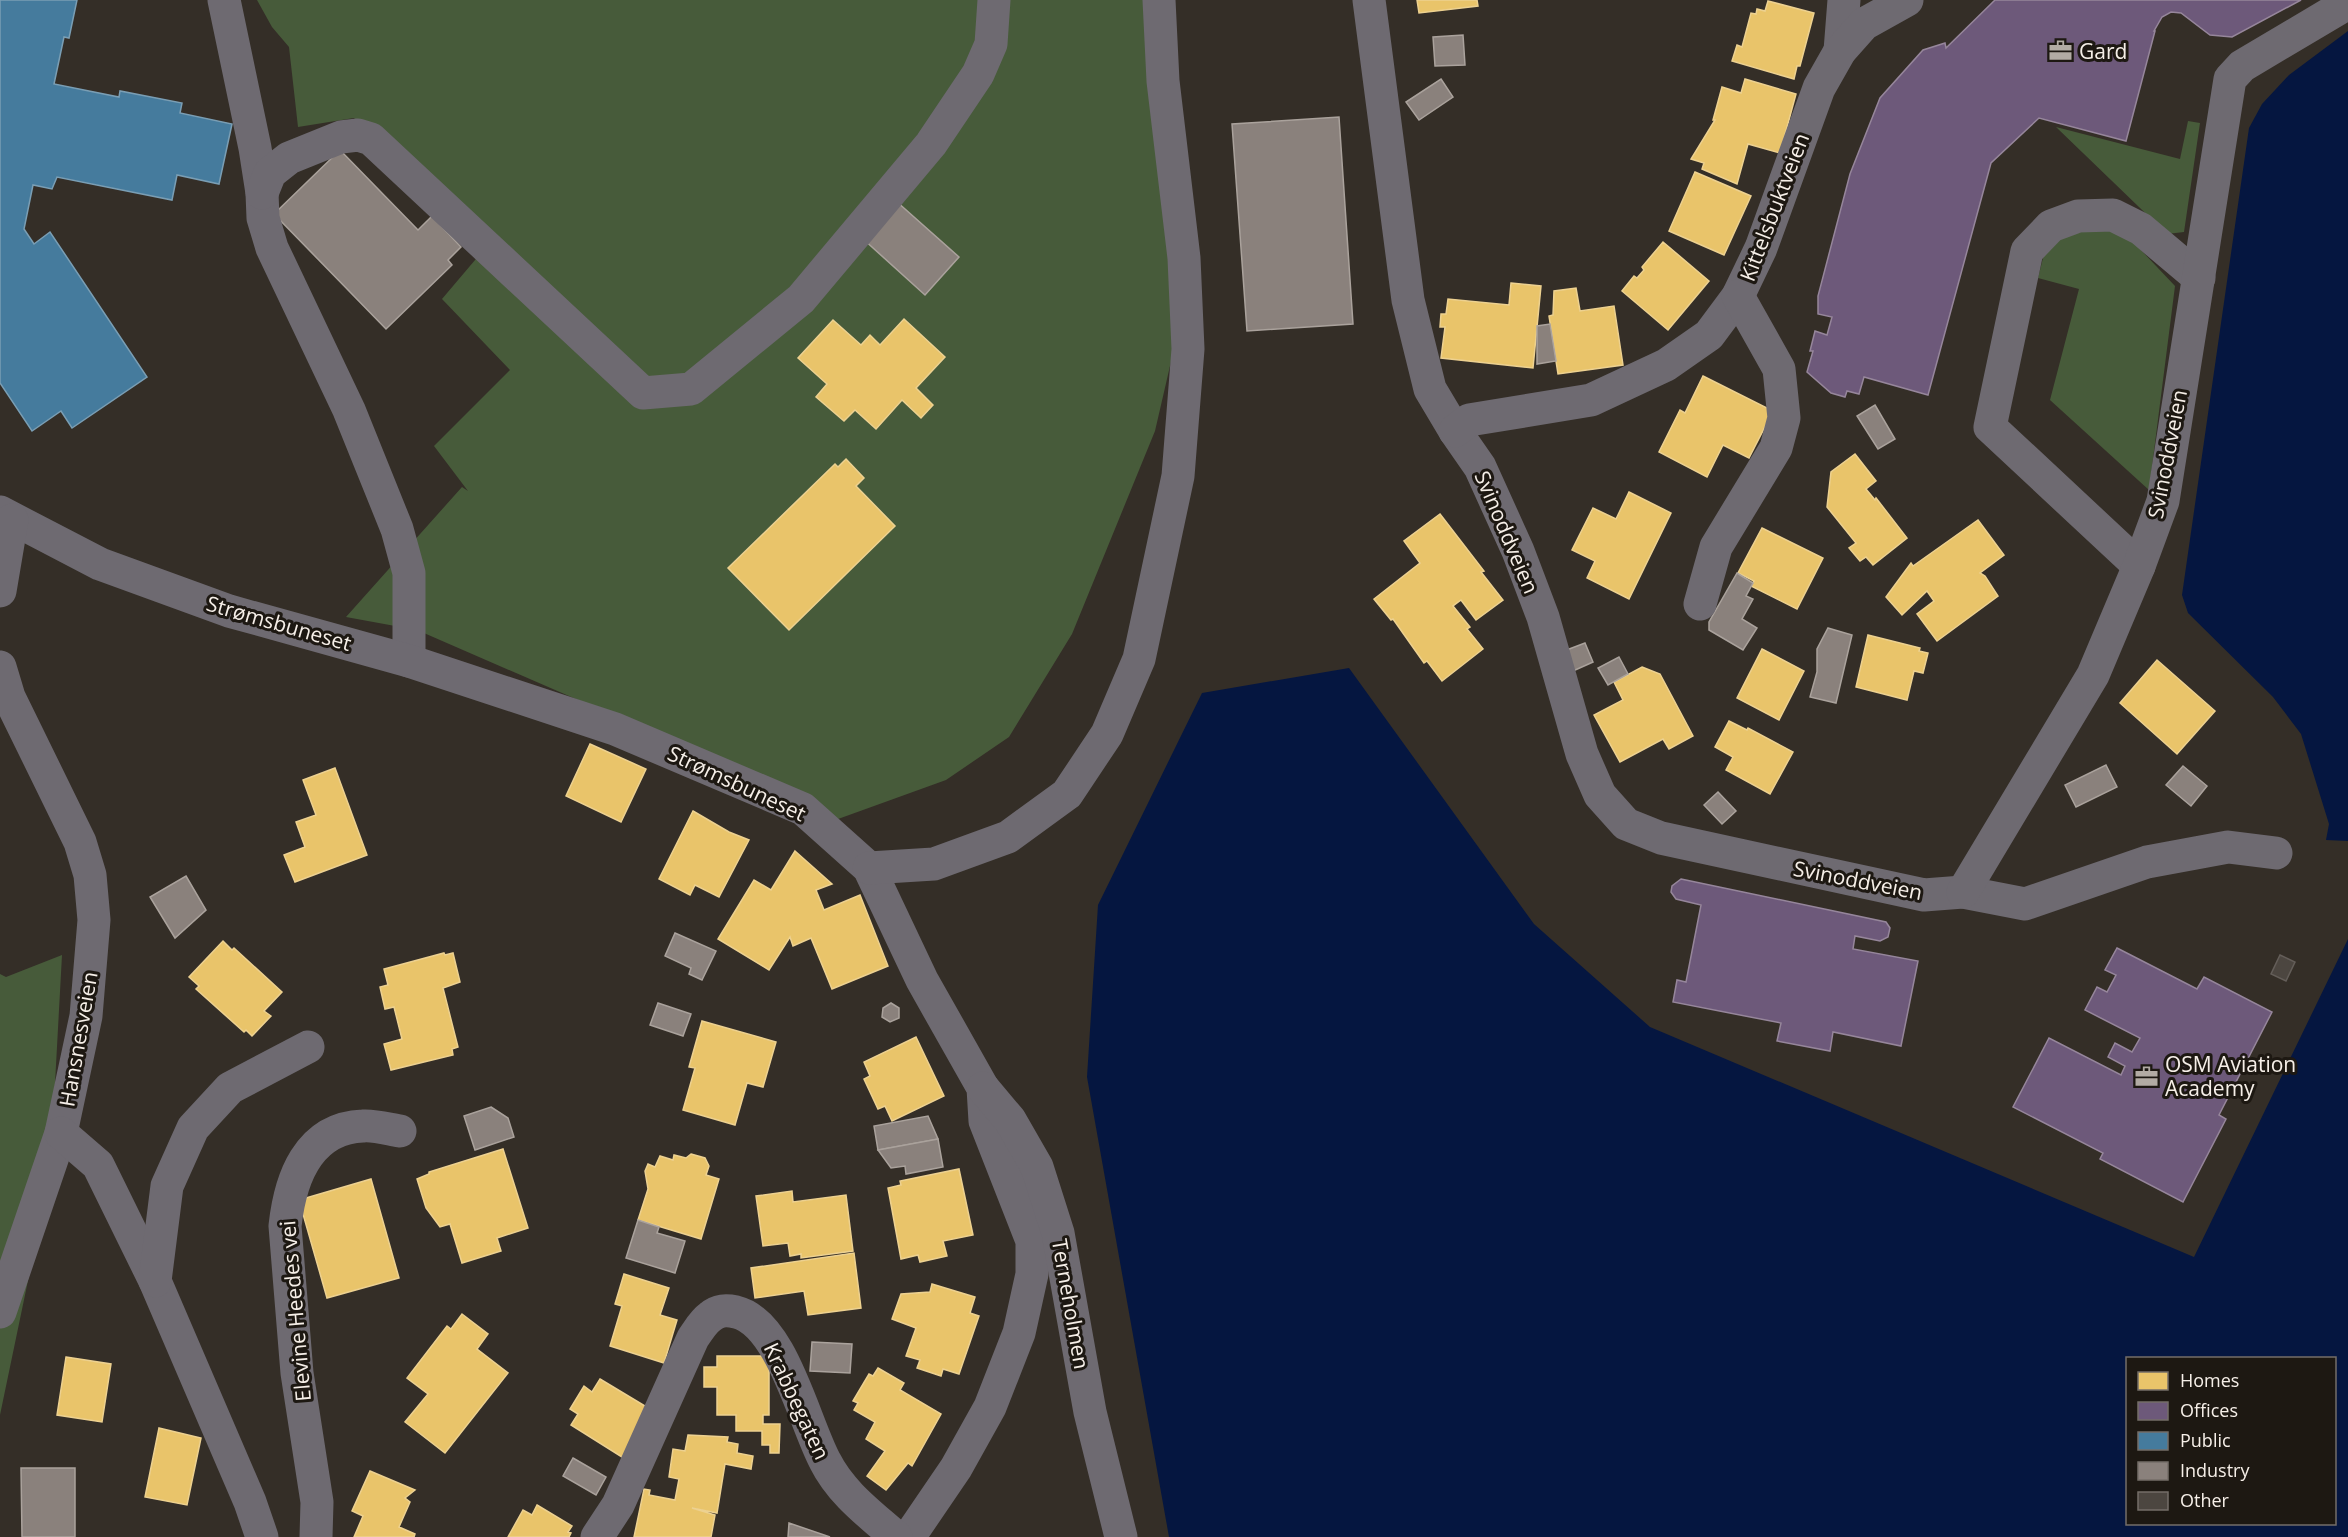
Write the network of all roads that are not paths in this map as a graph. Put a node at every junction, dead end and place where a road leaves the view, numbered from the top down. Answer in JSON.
{"nodes":[{"id":1,"x":224,"y":0,"type":"edge"},
{"id":2,"x":994,"y":0,"type":"edge"},
{"id":3,"x":1159,"y":0,"type":"edge"},
{"id":4,"x":1369,"y":0,"type":"edge"},
{"id":5,"x":1844,"y":0,"type":"edge"},
{"id":6,"x":1907,"y":0,"type":"edge"},
{"id":7,"x":2348,"y":3,"type":"edge"},
{"id":8,"x":1840,"y":51,"type":"junction"},
{"id":9,"x":262,"y":193,"type":"junction"},
{"id":10,"x":2199,"y":278,"type":"junction"},
{"id":11,"x":1738,"y":296,"type":"junction"},
{"id":12,"x":1455,"y":431,"type":"junction"},
{"id":13,"x":6,"y":516,"type":"edge"},
{"id":14,"x":2139,"y":566,"type":"junction"},
{"id":15,"x":0,"y":591,"type":"edge"},
{"id":16,"x":1700,"y":604,"type":"dead end"},
{"id":17,"x":409,"y":661,"type":"junction"},
{"id":18,"x":0,"y":667,"type":"edge"},
{"id":19,"x":2276,"y":853,"type":"dead end"},
{"id":20,"x":869,"y":868,"type":"junction"},
{"id":21,"x":1964,"y":892,"type":"junction"},
{"id":22,"x":308,"y":1047,"type":"dead end"},
{"id":23,"x":983,"y":1088,"type":"junction"},
{"id":24,"x":400,"y":1131,"type":"dead end"},
{"id":25,"x":61,"y":1133,"type":"junction"},
{"id":26,"x":155,"y":1281,"type":"junction"},
{"id":27,"x":0,"y":1312,"type":"edge"},
{"id":28,"x":262,"y":1537,"type":"edge"},
{"id":29,"x":316,"y":1537,"type":"edge"},
{"id":30,"x":597,"y":1537,"type":"edge"},
{"id":31,"x":896,"y":1537,"type":"edge"},
{"id":32,"x":909,"y":1537,"type":"edge"},
{"id":33,"x":1121,"y":1537,"type":"edge"}],
"edges":[{"from":1,"to":9,"type":"street"},
{"from":2,"to":9,"type":"street"},
{"from":3,"to":20,"type":"street"},
{"from":4,"to":12,"type":"street","name":"Svinoddveien"},
{"from":5,"to":8,"type":"street","name":"Kittelsbuktveien"},
{"from":6,"to":8,"type":"street","name":"Kittelsbuktveien"},
{"from":7,"to":10,"type":"street","name":"Svinoddveien"},
{"from":8,"to":11,"type":"street","name":"Kittelsbuktveien"},
{"from":9,"to":17,"type":"street"},
{"from":10,"to":14,"type":"street","name":"Svinoddveien"},
{"from":10,"to":14,"type":"street"},
{"from":11,"to":12,"type":"street","name":"Kittelsbuktveien"},
{"from":11,"to":16,"type":"street"},
{"from":12,"to":21,"type":"street","name":"Svinoddveien"},
{"from":13,"to":15,"type":"street"},
{"from":13,"to":17,"type":"street","name":"Strømsbuneset"},
{"from":14,"to":21,"type":"street","name":"Svinoddveien"},
{"from":17,"to":20,"type":"street","name":"Strømsbuneset"},
{"from":18,"to":25,"type":"street","name":"Hansnesveien"},
{"from":19,"to":21,"type":"street"},
{"from":20,"to":23,"type":"street","name":"Strømsbuneset"},
{"from":22,"to":26,"type":"street"},
{"from":23,"to":32,"type":"street","name":"Strømsbuneset"},
{"from":23,"to":33,"type":"street","name":"Terneholmen"},
{"from":24,"to":29,"type":"street","name":"Elevine Heedes vei"},
{"from":25,"to":26,"type":"street"},
{"from":25,"to":27,"type":"street","name":"Hansnesveien"},
{"from":26,"to":28,"type":"street"},
{"from":30,"to":31,"type":"street","name":"Krabbegaten"}]}
